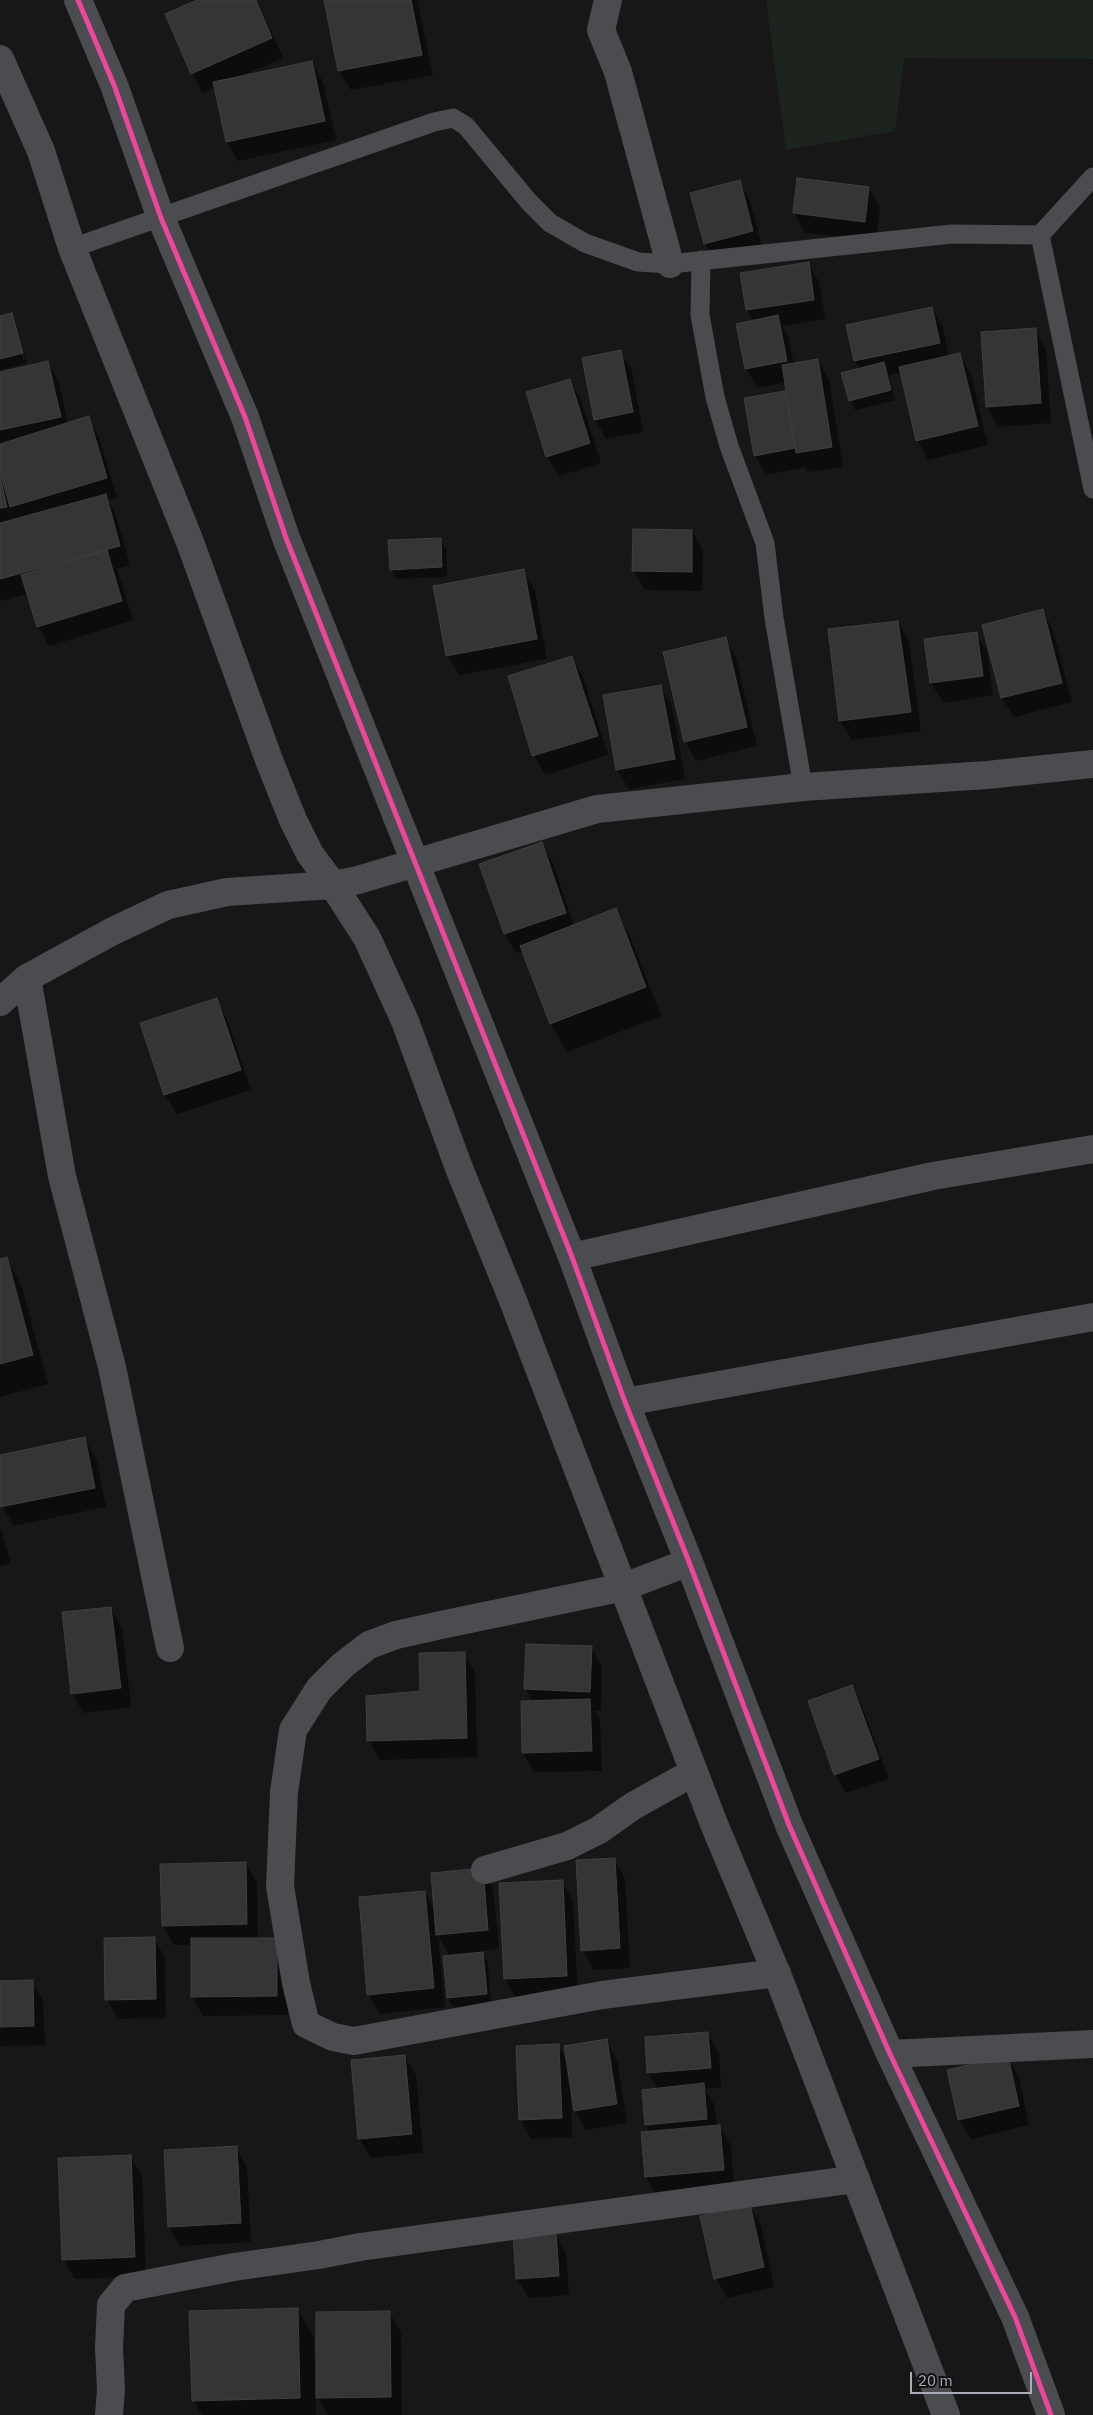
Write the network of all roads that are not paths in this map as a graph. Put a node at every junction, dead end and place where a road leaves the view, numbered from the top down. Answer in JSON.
{"nodes":[{"id":1,"x":78,"y":0,"type":"edge"},
{"id":2,"x":608,"y":0,"type":"edge"},
{"id":3,"x":0,"y":59,"type":"edge"},
{"id":4,"x":1093,"y":177,"type":"edge"},
{"id":5,"x":161,"y":218,"type":"junction"},
{"id":6,"x":1040,"y":235,"type":"junction"},
{"id":7,"x":72,"y":248,"type":"junction"},
{"id":8,"x":701,"y":260,"type":"junction"},
{"id":9,"x":670,"y":264,"type":"junction"},
{"id":10,"x":1093,"y":489,"type":"edge"},
{"id":11,"x":1093,"y":764,"type":"edge"},
{"id":12,"x":803,"y":787,"type":"junction"},
{"id":13,"x":407,"y":865,"type":"junction"},
{"id":14,"x":346,"y":882,"type":"junction"},
{"id":15,"x":27,"y":978,"type":"junction"},
{"id":16,"x":0,"y":1002,"type":"edge"},
{"id":17,"x":1093,"y":1149,"type":"edge"},
{"id":18,"x":572,"y":1257,"type":"junction"},
{"id":19,"x":1093,"y":1317,"type":"edge"},
{"id":20,"x":625,"y":1402,"type":"junction"},
{"id":21,"x":690,"y":1562,"type":"junction"},
{"id":22,"x":624,"y":1587,"type":"junction"},
{"id":23,"x":170,"y":1648,"type":"dead end"},
{"id":24,"x":694,"y":1772,"type":"junction"},
{"id":25,"x":485,"y":1870,"type":"dead end"},
{"id":26,"x":777,"y":1973,"type":"junction"},
{"id":27,"x":1093,"y":2044,"type":"edge"},
{"id":28,"x":890,"y":2054,"type":"junction"},
{"id":29,"x":856,"y":2179,"type":"junction"},
{"id":30,"x":109,"y":2415,"type":"edge"},
{"id":31,"x":946,"y":2415,"type":"edge"},
{"id":32,"x":1051,"y":2415,"type":"edge"}],
"edges":[{"from":1,"to":5,"type":"street"},
{"from":2,"to":9,"type":"street"},
{"from":3,"to":7,"type":"street"},
{"from":4,"to":6,"type":"lane"},
{"from":5,"to":7,"type":"lane"},
{"from":5,"to":9,"type":"lane"},
{"from":5,"to":13,"type":"street"},
{"from":6,"to":8,"type":"lane"},
{"from":6,"to":10,"type":"lane"},
{"from":7,"to":14,"type":"street"},
{"from":8,"to":9,"type":"lane"},
{"from":8,"to":12,"type":"lane"},
{"from":11,"to":12,"type":"street"},
{"from":12,"to":13,"type":"street"},
{"from":13,"to":14,"type":"street"},
{"from":13,"to":18,"type":"street"},
{"from":14,"to":15,"type":"street"},
{"from":14,"to":22,"type":"street"},
{"from":15,"to":16,"type":"street"},
{"from":15,"to":23,"type":"street"},
{"from":17,"to":18,"type":"street"},
{"from":18,"to":20,"type":"street"},
{"from":19,"to":20,"type":"street"},
{"from":20,"to":21,"type":"street"},
{"from":21,"to":22,"type":"street"},
{"from":21,"to":28,"type":"street"},
{"from":22,"to":24,"type":"street"},
{"from":22,"to":26,"type":"street"},
{"from":24,"to":25,"type":"street"},
{"from":24,"to":26,"type":"street"},
{"from":26,"to":29,"type":"street"},
{"from":27,"to":28,"type":"street"},
{"from":28,"to":32,"type":"street"},
{"from":29,"to":30,"type":"street"},
{"from":29,"to":31,"type":"street"}]}
